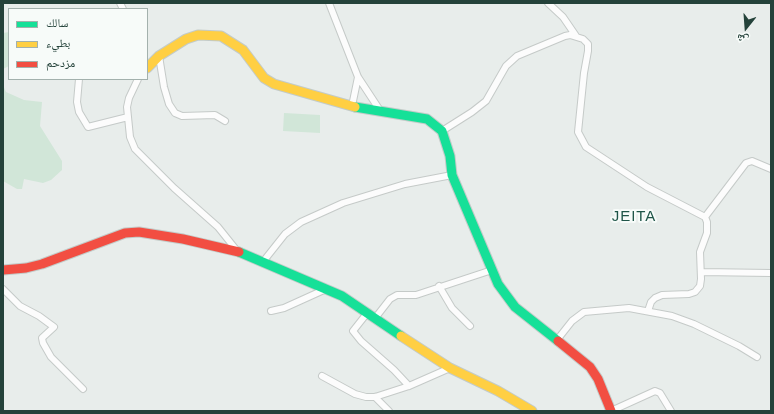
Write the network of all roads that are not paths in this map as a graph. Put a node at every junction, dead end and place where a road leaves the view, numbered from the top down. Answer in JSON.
{"nodes":[{"id":1,"x":329,"y":3,"type":"edge"},
{"id":2,"x":548,"y":3,"type":"edge"},
{"id":3,"x":576,"y":36,"type":"junction"},
{"id":4,"x":159,"y":56,"type":"junction"},
{"id":5,"x":148,"y":67,"type":"edge"},
{"id":6,"x":358,"y":78,"type":"junction"},
{"id":7,"x":79,"y":80,"type":"edge"},
{"id":8,"x":138,"y":80,"type":"edge"},
{"id":9,"x":352,"y":106,"type":"junction"},
{"id":10,"x":381,"y":112,"type":"junction"},
{"id":11,"x":128,"y":117,"type":"junction"},
{"id":12,"x":225,"y":121,"type":"dead end"},
{"id":13,"x":442,"y":131,"type":"junction"},
{"id":14,"x":771,"y":169,"type":"edge"},
{"id":15,"x":452,"y":175,"type":"junction"},
{"id":16,"x":705,"y":217,"type":"junction"},
{"id":17,"x":238,"y":252,"type":"junction"},
{"id":18,"x":262,"y":263,"type":"junction"},
{"id":19,"x":3,"y":270,"type":"edge"},
{"id":20,"x":492,"y":270,"type":"junction"},
{"id":21,"x":701,"y":272,"type":"junction"},
{"id":22,"x":771,"y":272,"type":"edge"},
{"id":23,"x":439,"y":286,"type":"junction"},
{"id":24,"x":3,"y":289,"type":"edge"},
{"id":25,"x":326,"y":289,"type":"junction"},
{"id":26,"x":271,"y":311,"type":"dead end"},
{"id":27,"x":648,"y":311,"type":"junction"},
{"id":28,"x":368,"y":312,"type":"junction"},
{"id":29,"x":376,"y":317,"type":"junction"},
{"id":30,"x":470,"y":326,"type":"dead end"},
{"id":31,"x":557,"y":340,"type":"junction"},
{"id":32,"x":757,"y":357,"type":"dead end"},
{"id":33,"x":450,"y":368,"type":"junction"},
{"id":34,"x":322,"y":376,"type":"dead end"},
{"id":35,"x":410,"y":386,"type":"junction"},
{"id":36,"x":82,"y":389,"type":"dead end"},
{"id":37,"x":375,"y":397,"type":"junction"},
{"id":38,"x":389,"y":411,"type":"edge"},
{"id":39,"x":532,"y":411,"type":"edge"},
{"id":40,"x":611,"y":411,"type":"edge"},
{"id":41,"x":671,"y":411,"type":"edge"}],
"edges":[{"from":1,"to":6,"type":"street"},
{"from":2,"to":3,"type":"street"},
{"from":3,"to":13,"type":"street"},
{"from":3,"to":16,"type":"street"},
{"from":4,"to":5,"type":"street"},
{"from":4,"to":9,"type":"street"},
{"from":4,"to":12,"type":"street"},
{"from":6,"to":9,"type":"street"},
{"from":6,"to":10,"type":"street"},
{"from":7,"to":11,"type":"street"},
{"from":8,"to":11,"type":"street"},
{"from":9,"to":10,"type":"street"},
{"from":10,"to":13,"type":"street"},
{"from":11,"to":17,"type":"street"},
{"from":13,"to":15,"type":"street"},
{"from":14,"to":16,"type":"street"},
{"from":15,"to":18,"type":"street"},
{"from":15,"to":20,"type":"street"},
{"from":16,"to":21,"type":"street"},
{"from":17,"to":18,"type":"street"},
{"from":17,"to":19,"type":"street"},
{"from":18,"to":25,"type":"street"},
{"from":20,"to":23,"type":"street"},
{"from":20,"to":31,"type":"street"},
{"from":21,"to":22,"type":"street"},
{"from":21,"to":27,"type":"street"},
{"from":23,"to":29,"type":"street"},
{"from":23,"to":30,"type":"street"},
{"from":24,"to":36,"type":"street"},
{"from":25,"to":26,"type":"street"},
{"from":25,"to":28,"type":"street"},
{"from":27,"to":31,"type":"street"},
{"from":27,"to":32,"type":"street"},
{"from":28,"to":29,"type":"street"},
{"from":28,"to":35,"type":"street"},
{"from":29,"to":33,"type":"street"},
{"from":31,"to":40,"type":"street"},
{"from":33,"to":35,"type":"street"},
{"from":33,"to":39,"type":"street"},
{"from":34,"to":37,"type":"street"},
{"from":35,"to":37,"type":"street"},
{"from":37,"to":38,"type":"street"},
{"from":40,"to":41,"type":"street"}]}
